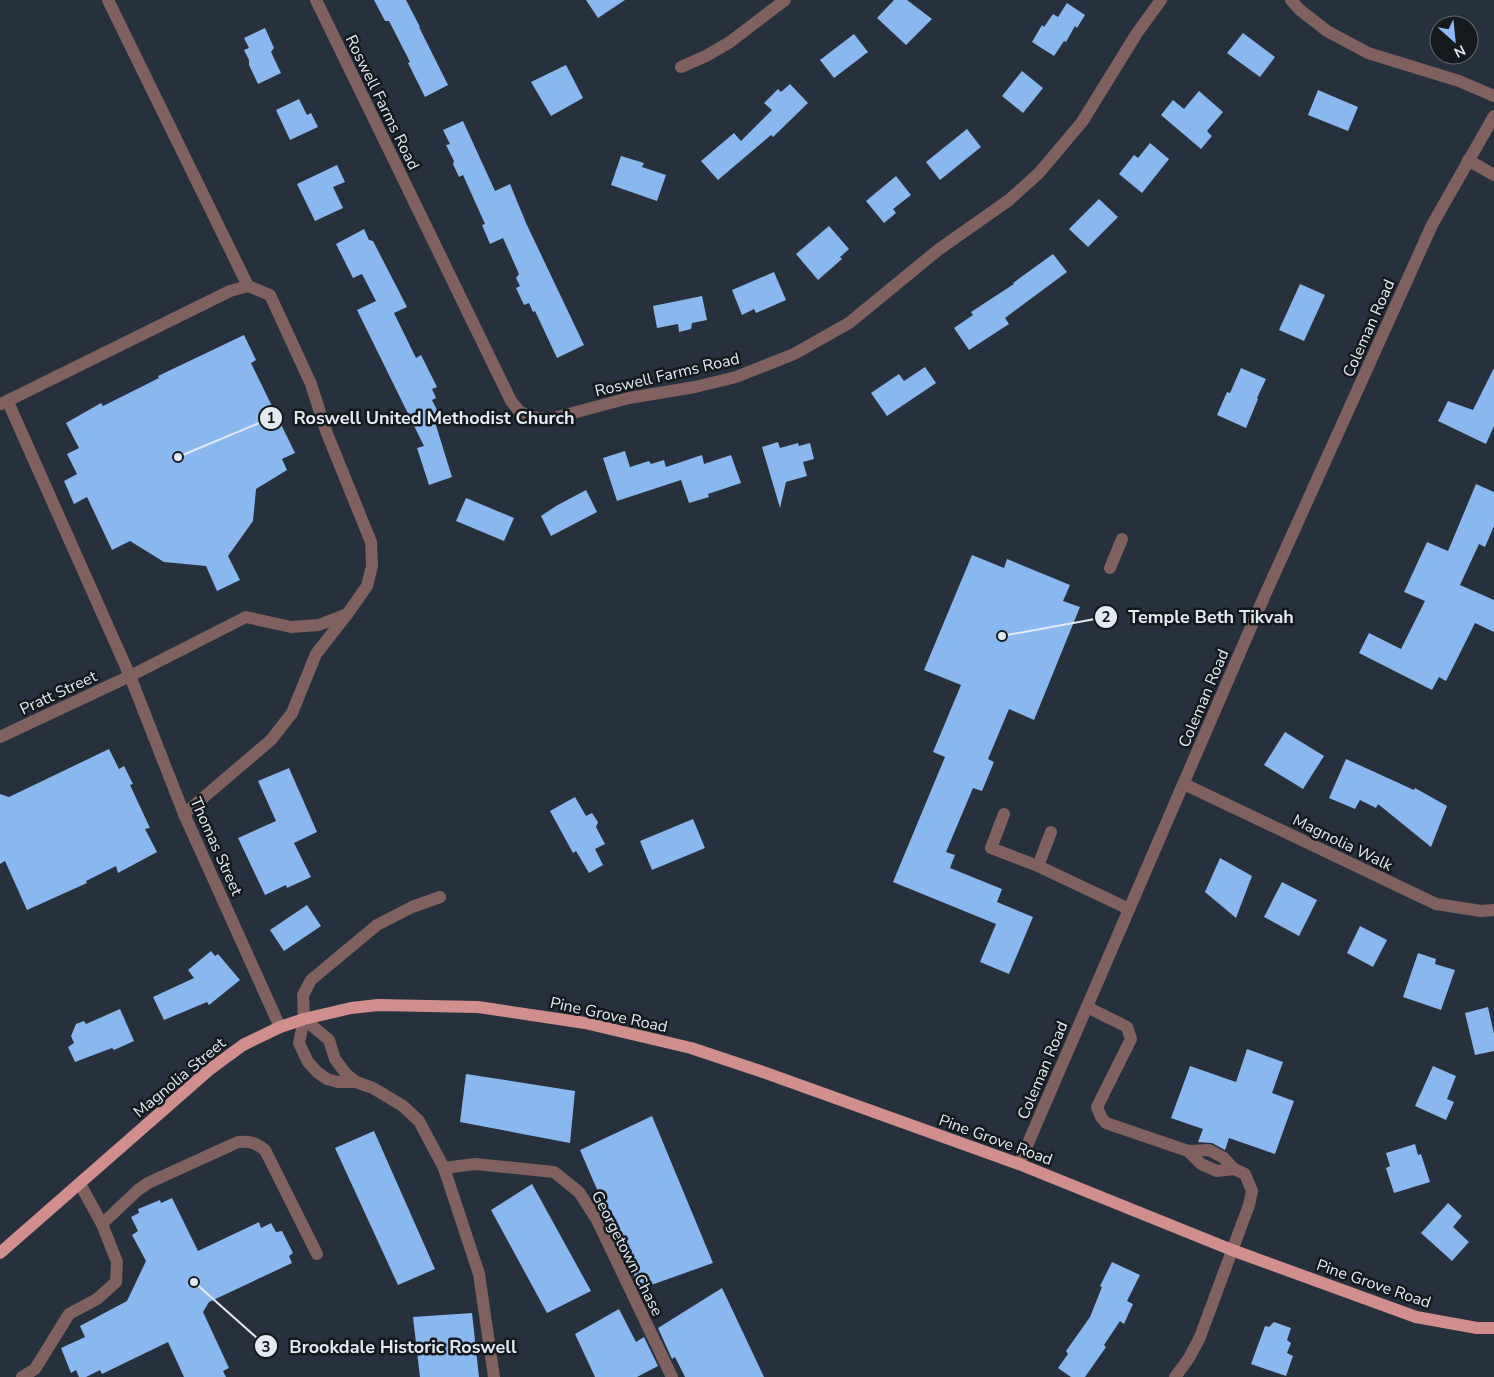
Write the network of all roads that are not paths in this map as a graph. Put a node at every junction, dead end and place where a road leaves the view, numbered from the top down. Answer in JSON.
{"nodes":[{"id":1,"x":108,"y":0,"type":"edge"},
{"id":2,"x":316,"y":0,"type":"edge"},
{"id":3,"x":784,"y":0,"type":"edge"},
{"id":4,"x":1161,"y":0,"type":"edge"},
{"id":5,"x":1291,"y":0,"type":"edge"},
{"id":6,"x":681,"y":67,"type":"dead end"},
{"id":7,"x":1494,"y":96,"type":"edge"},
{"id":8,"x":1494,"y":116,"type":"edge"},
{"id":9,"x":1468,"y":160,"type":"junction"},
{"id":10,"x":1494,"y":175,"type":"edge"},
{"id":11,"x":248,"y":286,"type":"junction"},
{"id":12,"x":4,"y":403,"type":"edge"},
{"id":13,"x":1122,"y":539,"type":"dead end"},
{"id":14,"x":1110,"y":568,"type":"dead end"},
{"id":15,"x":348,"y":613,"type":"junction"},
{"id":16,"x":130,"y":676,"type":"junction"},
{"id":17,"x":0,"y":737,"type":"edge"},
{"id":18,"x":1184,"y":784,"type":"junction"},
{"id":19,"x":184,"y":814,"type":"junction"},
{"id":20,"x":1004,"y":814,"type":"dead end"},
{"id":21,"x":1051,"y":832,"type":"dead end"},
{"id":22,"x":1038,"y":866,"type":"junction"},
{"id":23,"x":440,"y":898,"type":"dead end"},
{"id":24,"x":1129,"y":909,"type":"junction"},
{"id":25,"x":1494,"y":910,"type":"edge"},
{"id":26,"x":478,"y":1007,"type":"joint"},
{"id":27,"x":1087,"y":1007,"type":"junction"},
{"id":28,"x":304,"y":1019,"type":"junction"},
{"id":29,"x":280,"y":1027,"type":"junction"},
{"id":30,"x":356,"y":1082,"type":"junction"},
{"id":31,"x":1019,"y":1164,"type":"junction"},
{"id":32,"x":444,"y":1168,"type":"junction"},
{"id":33,"x":80,"y":1184,"type":"junction"},
{"id":34,"x":102,"y":1224,"type":"junction"},
{"id":35,"x":1232,"y":1250,"type":"junction"},
{"id":36,"x":0,"y":1253,"type":"edge"},
{"id":37,"x":317,"y":1254,"type":"dead end"},
{"id":38,"x":1494,"y":1328,"type":"edge"},
{"id":39,"x":22,"y":1377,"type":"edge"},
{"id":40,"x":494,"y":1377,"type":"edge"},
{"id":41,"x":672,"y":1377,"type":"edge"},
{"id":42,"x":1175,"y":1377,"type":"edge"}],
"edges":[{"from":1,"to":11,"type":"street"},
{"from":2,"to":4,"type":"street","name":"Roswell Farms Road"},
{"from":3,"to":6,"type":"street"},
{"from":5,"to":7,"type":"street"},
{"from":8,"to":9,"type":"street","name":"Coleman Road"},
{"from":9,"to":10,"type":"street"},
{"from":9,"to":18,"type":"street","name":"Coleman Road"},
{"from":11,"to":12,"type":"street"},
{"from":11,"to":15,"type":"street"},
{"from":12,"to":16,"type":"street","name":"Thomas Street"},
{"from":13,"to":14,"type":"street"},
{"from":15,"to":16,"type":"street","name":"Pratt Street"},
{"from":15,"to":19,"type":"street"},
{"from":16,"to":17,"type":"street","name":"Pratt Street"},
{"from":16,"to":19,"type":"street","name":"Thomas Street"},
{"from":18,"to":24,"type":"street","name":"Coleman Road"},
{"from":18,"to":25,"type":"street","name":"Magnolia Walk"},
{"from":19,"to":29,"type":"street","name":"Thomas Street"},
{"from":20,"to":22,"type":"street"},
{"from":21,"to":22,"type":"street"},
{"from":22,"to":24,"type":"street"},
{"from":23,"to":28,"type":"street"},
{"from":24,"to":27,"type":"street","name":"Coleman Road"},
{"from":26,"to":28,"type":"main road","name":"Magnolia Street"},
{"from":26,"to":31,"type":"main road","name":"Pine Grove Road"},
{"from":27,"to":31,"type":"street","name":"Coleman Road"},
{"from":27,"to":35,"type":"street"},
{"from":28,"to":29,"type":"main road","name":"Magnolia Street"},
{"from":28,"to":30,"type":"street"},
{"from":28,"to":30,"type":"street"},
{"from":29,"to":33,"type":"main road","name":"Magnolia Street"},
{"from":30,"to":32,"type":"street"},
{"from":31,"to":35,"type":"main road","name":"Pine Grove Road"},
{"from":32,"to":40,"type":"street"},
{"from":32,"to":41,"type":"street","name":"Georgetown Chase"},
{"from":33,"to":34,"type":"street"},
{"from":33,"to":36,"type":"main road","name":"Magnolia Street"},
{"from":34,"to":37,"type":"street"},
{"from":34,"to":39,"type":"street"},
{"from":35,"to":38,"type":"main road","name":"Pine Grove Road"},
{"from":35,"to":42,"type":"street"}]}
